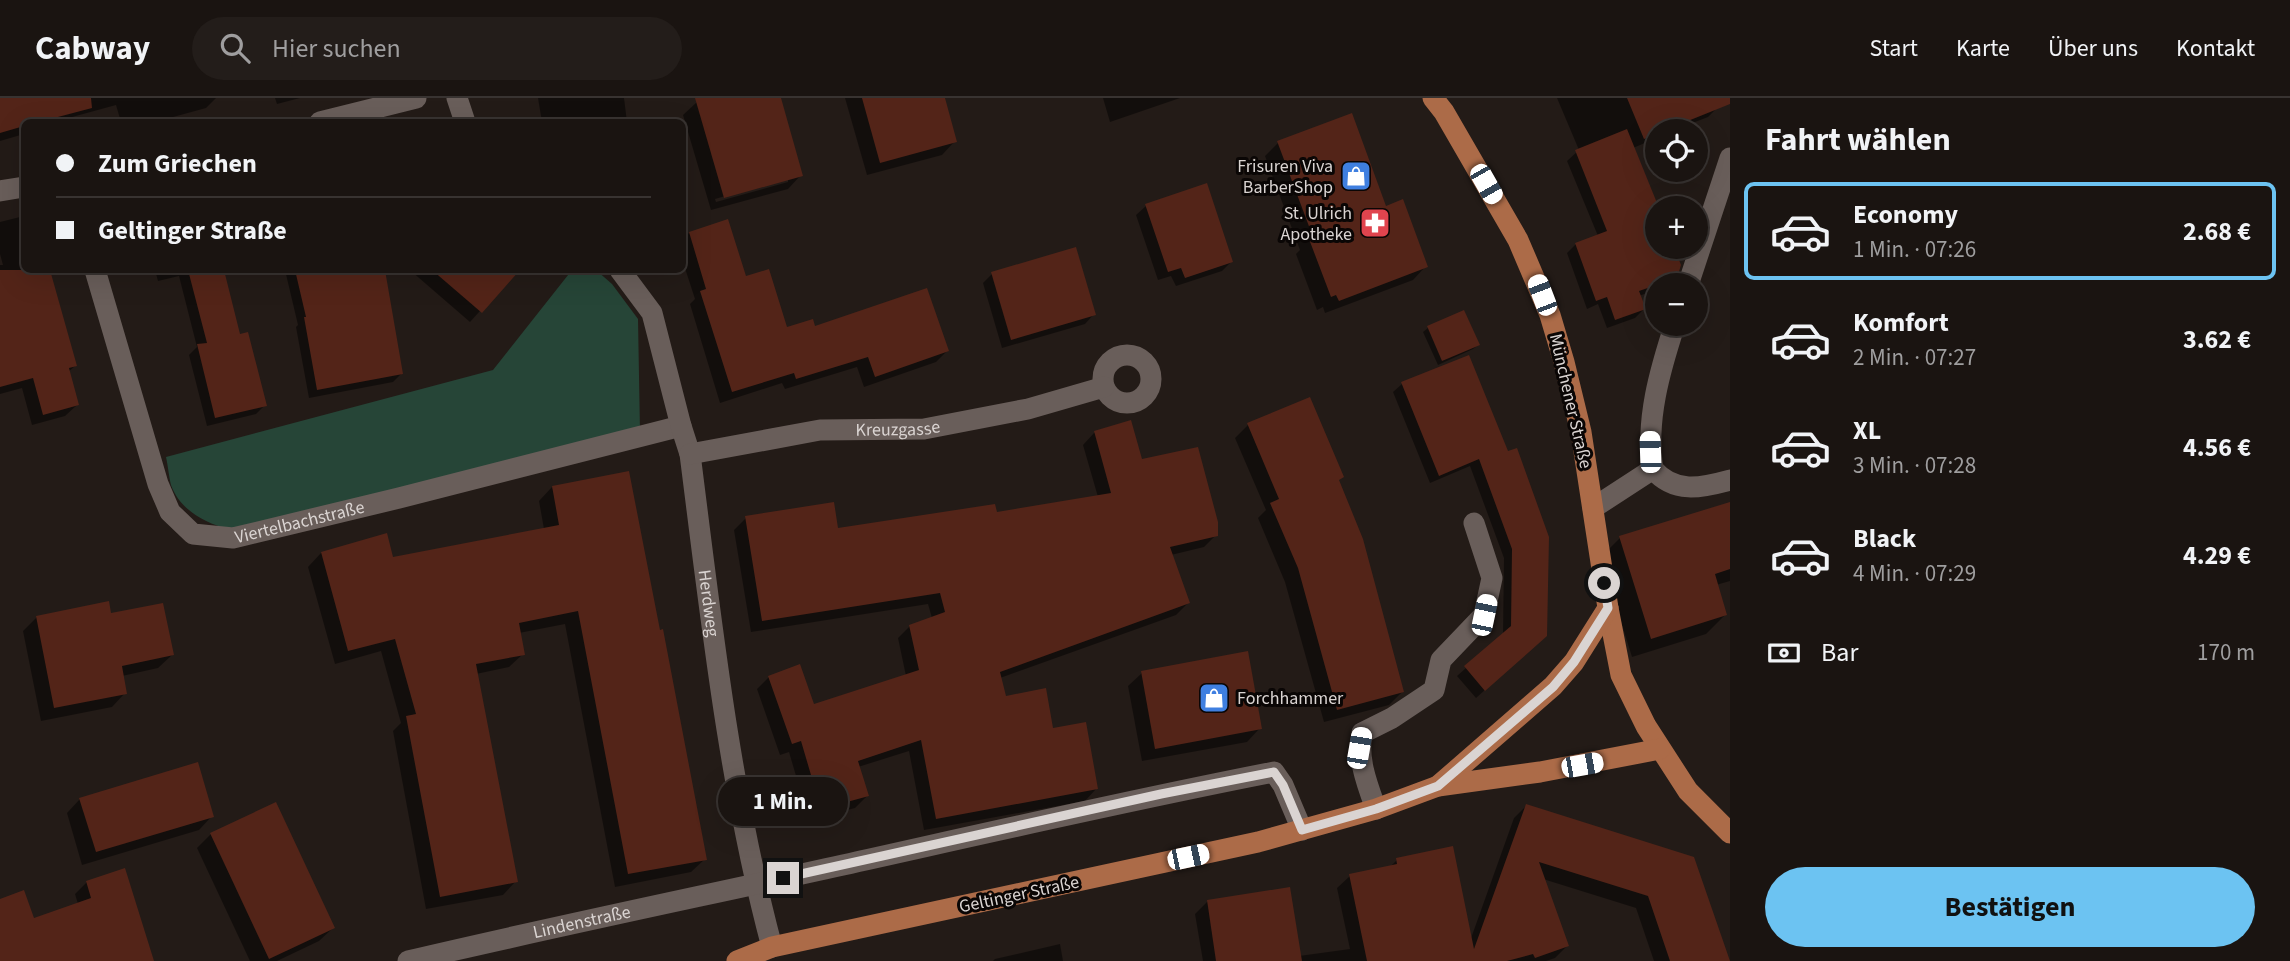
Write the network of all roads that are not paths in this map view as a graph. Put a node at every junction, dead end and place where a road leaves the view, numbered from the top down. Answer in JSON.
{"nodes":[{"id":1,"x":416,"y":98,"type":"edge"},
{"id":2,"x":457,"y":98,"type":"edge"},
{"id":3,"x":1433,"y":98,"type":"edge"},
{"id":4,"x":332,"y":119,"type":"edge"},
{"id":5,"x":464,"y":119,"type":"edge"},
{"id":6,"x":1730,"y":158,"type":"edge"},
{"id":7,"x":21,"y":188,"type":"edge"},
{"id":8,"x":0,"y":191,"type":"edge"},
{"id":9,"x":96,"y":273,"type":"edge"},
{"id":10,"x":622,"y":273,"type":"edge"},
{"id":11,"x":1692,"y":273,"type":"edge"},
{"id":12,"x":1671,"y":336,"type":"edge"},
{"id":13,"x":1104,"y":387,"type":"dead end"},
{"id":14,"x":681,"y":426,"type":"junction"},
{"id":15,"x":690,"y":454,"type":"junction"},
{"id":16,"x":1653,"y":469,"type":"junction"},
{"id":17,"x":1730,"y":481,"type":"edge"},
{"id":18,"x":1593,"y":508,"type":"junction"},
{"id":19,"x":1474,"y":523,"type":"dead end"},
{"id":20,"x":1608,"y":608,"type":"junction"},
{"id":21,"x":1660,"y":749,"type":"junction"},
{"id":22,"x":1438,"y":786,"type":"junction"},
{"id":23,"x":1376,"y":809,"type":"junction"},
{"id":24,"x":1302,"y":830,"type":"junction"},
{"id":25,"x":1730,"y":833,"type":"edge"},
{"id":26,"x":756,"y":884,"type":"junction"},
{"id":27,"x":772,"y":947,"type":"junction"},
{"id":28,"x":408,"y":961,"type":"edge"},
{"id":29,"x":737,"y":961,"type":"edge"}],
"edges":[{"from":1,"to":4,"type":"street"},
{"from":2,"to":5,"type":"street"},
{"from":3,"to":18,"type":"main road","name":"Münchener Straße"},
{"from":6,"to":11,"type":"street"},
{"from":7,"to":8,"type":"street"},
{"from":9,"to":14,"type":"street","name":"Viertelbachstraße"},
{"from":10,"to":14,"type":"street","name":"Herdweg"},
{"from":12,"to":16,"type":"street"},
{"from":13,"to":15,"type":"street","name":"Kreuzgasse"},
{"from":14,"to":15,"type":"street","name":"Herdweg"},
{"from":15,"to":26,"type":"street","name":"Herdweg"},
{"from":16,"to":17,"type":"street"},
{"from":16,"to":18,"type":"street"},
{"from":18,"to":20,"type":"main road","name":"Münchener Straße"},
{"from":19,"to":23,"type":"street"},
{"from":20,"to":21,"type":"main road","name":"Münchener Straße"},
{"from":20,"to":22,"type":"main road","name":"Geltinger Straße"},
{"from":21,"to":22,"type":"main road","name":"Geltinger Straße"},
{"from":21,"to":25,"type":"main road","name":"Münchener Straße"},
{"from":22,"to":23,"type":"main road","name":"Geltinger Straße"},
{"from":23,"to":24,"type":"main road","name":"Geltinger Straße"},
{"from":24,"to":26,"type":"street"},
{"from":24,"to":27,"type":"main road","name":"Geltinger Straße"},
{"from":26,"to":27,"type":"street","name":"Herdweg"},
{"from":26,"to":28,"type":"street","name":"Lindenstraße"},
{"from":27,"to":29,"type":"main road","name":"Geltinger Straße"}]}
